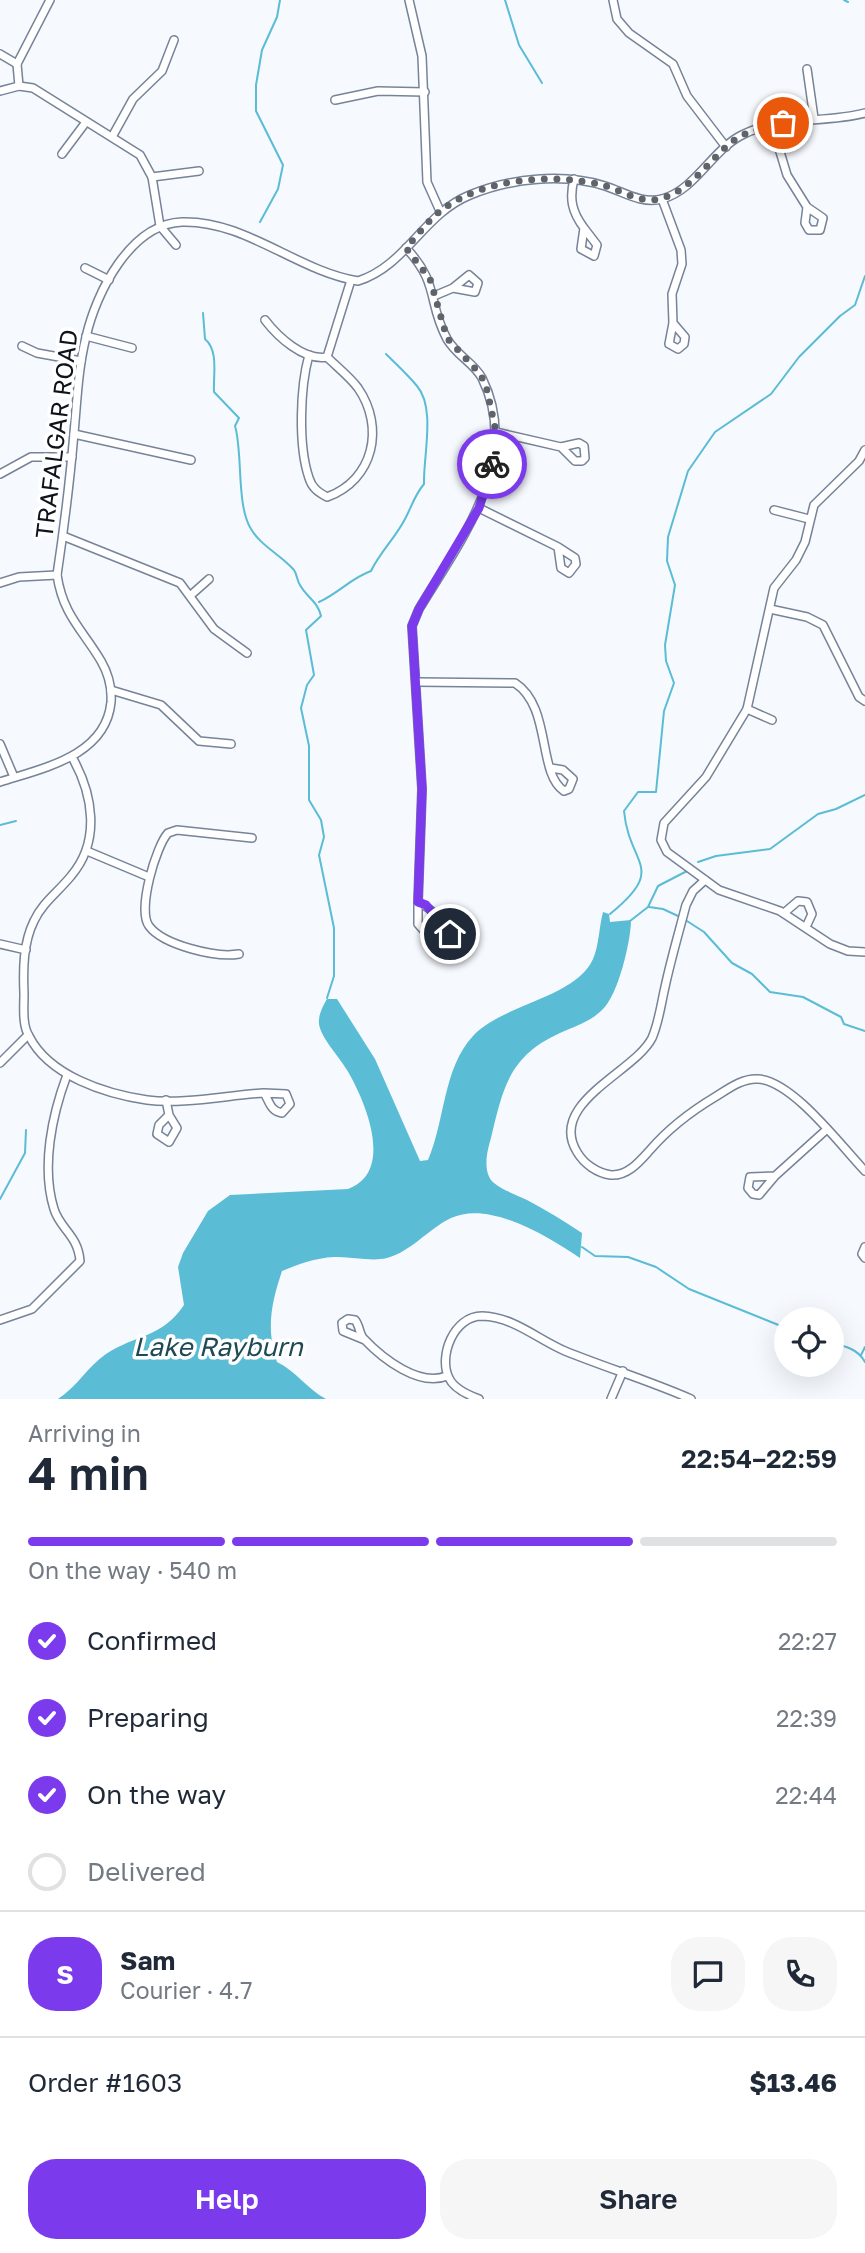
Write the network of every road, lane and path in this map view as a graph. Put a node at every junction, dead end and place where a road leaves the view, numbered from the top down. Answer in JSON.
{"nodes":[{"id":1,"x":50,"y":0,"type":"edge"},
{"id":2,"x":410,"y":0,"type":"edge"},
{"id":3,"x":613,"y":0,"type":"edge"},
{"id":4,"x":174,"y":40,"type":"dead end"},
{"id":5,"x":0,"y":54,"type":"edge"},
{"id":6,"x":17,"y":64,"type":"junction"},
{"id":7,"x":807,"y":69,"type":"dead end"},
{"id":8,"x":19,"y":86,"type":"junction"},
{"id":9,"x":0,"y":91,"type":"edge"},
{"id":10,"x":425,"y":92,"type":"junction"},
{"id":11,"x":335,"y":100,"type":"dead end"},
{"id":12,"x":865,"y":113,"type":"edge"},
{"id":13,"x":814,"y":118,"type":"junction"},
{"id":14,"x":86,"y":122,"type":"junction"},
{"id":15,"x":772,"y":125,"type":"junction"},
{"id":16,"x":112,"y":137,"type":"junction"},
{"id":17,"x":726,"y":147,"type":"junction"},
{"id":18,"x":62,"y":154,"type":"dead end"},
{"id":19,"x":198,"y":171,"type":"dead end"},
{"id":20,"x":152,"y":177,"type":"junction"},
{"id":21,"x":573,"y":179,"type":"junction"},
{"id":22,"x":662,"y":199,"type":"junction"},
{"id":23,"x":807,"y":207,"type":"dead end"},
{"id":24,"x":440,"y":211,"type":"junction"},
{"id":25,"x":160,"y":226,"type":"junction"},
{"id":26,"x":584,"y":228,"type":"dead end"},
{"id":27,"x":176,"y":245,"type":"dead end"},
{"id":28,"x":406,"y":248,"type":"junction"},
{"id":29,"x":85,"y":268,"type":"dead end"},
{"id":30,"x":109,"y":280,"type":"junction"},
{"id":31,"x":351,"y":280,"type":"junction"},
{"id":32,"x":453,"y":288,"type":"dead end"},
{"id":33,"x":434,"y":296,"type":"junction"},
{"id":34,"x":265,"y":320,"type":"dead end"},
{"id":35,"x":673,"y":323,"type":"dead end"},
{"id":36,"x":86,"y":336,"type":"junction"},
{"id":37,"x":22,"y":346,"type":"dead end"},
{"id":38,"x":132,"y":348,"type":"dead end"},
{"id":39,"x":309,"y":355,"type":"junction"},
{"id":40,"x":327,"y":357,"type":"junction"},
{"id":41,"x":81,"y":361,"type":"junction"},
{"id":42,"x":496,"y":432,"type":"junction"},
{"id":43,"x":74,"y":434,"type":"junction"},
{"id":44,"x":561,"y":447,"type":"dead end"},
{"id":45,"x":865,"y":450,"type":"edge"},
{"id":46,"x":72,"y":457,"type":"junction"},
{"id":47,"x":191,"y":460,"type":"dead end"},
{"id":48,"x":859,"y":461,"type":"junction"},
{"id":49,"x":865,"y":471,"type":"edge"},
{"id":50,"x":0,"y":474,"type":"edge"},
{"id":51,"x":479,"y":508,"type":"junction"},
{"id":52,"x":774,"y":510,"type":"dead end"},
{"id":53,"x":809,"y":519,"type":"junction"},
{"id":54,"x":63,"y":536,"type":"junction"},
{"id":55,"x":558,"y":547,"type":"dead end"},
{"id":56,"x":57,"y":575,"type":"junction"},
{"id":57,"x":209,"y":579,"type":"dead end"},
{"id":58,"x":0,"y":583,"type":"edge"},
{"id":59,"x":191,"y":595,"type":"junction"},
{"id":60,"x":770,"y":609,"type":"junction"},
{"id":61,"x":247,"y":653,"type":"dead end"},
{"id":62,"x":417,"y":682,"type":"junction"},
{"id":63,"x":111,"y":690,"type":"junction"},
{"id":64,"x":865,"y":701,"type":"edge"},
{"id":65,"x":747,"y":709,"type":"junction"},
{"id":66,"x":772,"y":720,"type":"dead end"},
{"id":67,"x":0,"y":744,"type":"edge"},
{"id":68,"x":231,"y":744,"type":"dead end"},
{"id":69,"x":72,"y":757,"type":"junction"},
{"id":70,"x":551,"y":768,"type":"dead end"},
{"id":71,"x":15,"y":777,"type":"junction"},
{"id":72,"x":0,"y":782,"type":"edge"},
{"id":73,"x":252,"y":838,"type":"dead end"},
{"id":74,"x":87,"y":851,"type":"junction"},
{"id":75,"x":149,"y":877,"type":"junction"},
{"id":76,"x":705,"y":880,"type":"junction"},
{"id":77,"x":418,"y":902,"type":"junction"},
{"id":78,"x":783,"y":913,"type":"junction"},
{"id":79,"x":806,"y":927,"type":"junction"},
{"id":80,"x":0,"y":944,"type":"edge"},
{"id":81,"x":26,"y":950,"type":"junction"},
{"id":82,"x":865,"y":951,"type":"edge"},
{"id":83,"x":239,"y":954,"type":"dead end"},
{"id":84,"x":28,"y":1035,"type":"junction"},
{"id":85,"x":0,"y":1063,"type":"edge"},
{"id":86,"x":67,"y":1075,"type":"junction"},
{"id":87,"x":264,"y":1093,"type":"dead end"},
{"id":88,"x":166,"y":1100,"type":"junction"},
{"id":89,"x":169,"y":1115,"type":"dead end"},
{"id":90,"x":826,"y":1130,"type":"junction"},
{"id":91,"x":865,"y":1171,"type":"edge"},
{"id":92,"x":775,"y":1176,"type":"dead end"},
{"id":93,"x":865,"y":1247,"type":"edge"},
{"id":94,"x":865,"y":1258,"type":"edge"},
{"id":95,"x":0,"y":1320,"type":"edge"},
{"id":96,"x":365,"y":1340,"type":"dead end"},
{"id":97,"x":623,"y":1371,"type":"junction"},
{"id":98,"x":447,"y":1376,"type":"junction"},
{"id":99,"x":479,"y":1399,"type":"edge"},
{"id":100,"x":611,"y":1399,"type":"edge"},
{"id":101,"x":691,"y":1399,"type":"edge"}],
"edges":[{"from":1,"to":6,"type":"street"},
{"from":2,"to":10,"type":"street"},
{"from":3,"to":17,"type":"street"},
{"from":4,"to":16,"type":"street"},
{"from":5,"to":6,"type":"street"},
{"from":6,"to":8,"type":"street"},
{"from":7,"to":13,"type":"street"},
{"from":8,"to":9,"type":"street"},
{"from":8,"to":14,"type":"street"},
{"from":10,"to":11,"type":"street"},
{"from":10,"to":24,"type":"street"},
{"from":12,"to":13,"type":"street"},
{"from":13,"to":15,"type":"street"},
{"from":14,"to":16,"type":"street"},
{"from":14,"to":18,"type":"street"},
{"from":15,"to":17,"type":"street"},
{"from":15,"to":23,"type":"street"},
{"from":16,"to":20,"type":"street"},
{"from":17,"to":22,"type":"street"},
{"from":19,"to":20,"type":"street"},
{"from":20,"to":25,"type":"street"},
{"from":21,"to":22,"type":"street"},
{"from":21,"to":24,"type":"street"},
{"from":21,"to":26,"type":"street"},
{"from":22,"to":35,"type":"street"},
{"from":24,"to":28,"type":"street"},
{"from":25,"to":27,"type":"street"},
{"from":25,"to":30,"type":"street","name":"TRAFALGAR ROAD"},
{"from":25,"to":31,"type":"street"},
{"from":28,"to":31,"type":"street"},
{"from":28,"to":33,"type":"street"},
{"from":29,"to":30,"type":"street"},
{"from":30,"to":36,"type":"street","name":"TRAFALGAR ROAD"},
{"from":31,"to":40,"type":"street"},
{"from":32,"to":33,"type":"street"},
{"from":33,"to":42,"type":"street"},
{"from":34,"to":39,"type":"street"},
{"from":36,"to":38,"type":"street"},
{"from":36,"to":41,"type":"street","name":"TRAFALGAR ROAD"},
{"from":37,"to":41,"type":"street"},
{"from":39,"to":40,"type":"street"},
{"from":39,"to":40,"type":"street"},
{"from":41,"to":43,"type":"street","name":"TRAFALGAR ROAD"},
{"from":42,"to":44,"type":"street"},
{"from":42,"to":51,"type":"street"},
{"from":43,"to":46,"type":"street","name":"TRAFALGAR ROAD"},
{"from":43,"to":47,"type":"street"},
{"from":45,"to":48,"type":"street"},
{"from":46,"to":50,"type":"street"},
{"from":46,"to":54,"type":"street","name":"TRAFALGAR ROAD"},
{"from":48,"to":49,"type":"street"},
{"from":48,"to":53,"type":"street"},
{"from":51,"to":55,"type":"street"},
{"from":51,"to":62,"type":"street"},
{"from":52,"to":53,"type":"street"},
{"from":53,"to":60,"type":"street"},
{"from":54,"to":56,"type":"street","name":"TRAFALGAR ROAD"},
{"from":54,"to":59,"type":"street"},
{"from":56,"to":58,"type":"street"},
{"from":56,"to":63,"type":"street","name":"TRAFALGAR ROAD"},
{"from":57,"to":59,"type":"street"},
{"from":59,"to":61,"type":"street"},
{"from":60,"to":64,"type":"street"},
{"from":60,"to":65,"type":"street"},
{"from":62,"to":70,"type":"street"},
{"from":62,"to":77,"type":"street"},
{"from":63,"to":68,"type":"street"},
{"from":63,"to":69,"type":"street"},
{"from":65,"to":66,"type":"street"},
{"from":65,"to":76,"type":"street"},
{"from":67,"to":71,"type":"street"},
{"from":69,"to":71,"type":"street"},
{"from":69,"to":74,"type":"street"},
{"from":71,"to":72,"type":"street"},
{"from":73,"to":75,"type":"street"},
{"from":74,"to":75,"type":"street"},
{"from":74,"to":81,"type":"street"},
{"from":75,"to":83,"type":"street"},
{"from":76,"to":78,"type":"street"},
{"from":76,"to":90,"type":"street"},
{"from":77,"to":77,"type":"street"},
{"from":78,"to":79,"type":"street"},
{"from":78,"to":79,"type":"street"},
{"from":79,"to":82,"type":"street"},
{"from":80,"to":81,"type":"street"},
{"from":81,"to":84,"type":"street"},
{"from":84,"to":85,"type":"street"},
{"from":84,"to":86,"type":"street"},
{"from":86,"to":88,"type":"street"},
{"from":86,"to":95,"type":"street"},
{"from":87,"to":88,"type":"street"},
{"from":88,"to":89,"type":"street"},
{"from":90,"to":91,"type":"street"},
{"from":90,"to":92,"type":"street"},
{"from":93,"to":94,"type":"street"},
{"from":96,"to":98,"type":"street"},
{"from":97,"to":98,"type":"street"},
{"from":97,"to":100,"type":"street"},
{"from":97,"to":101,"type":"street"},
{"from":98,"to":99,"type":"street"}]}
